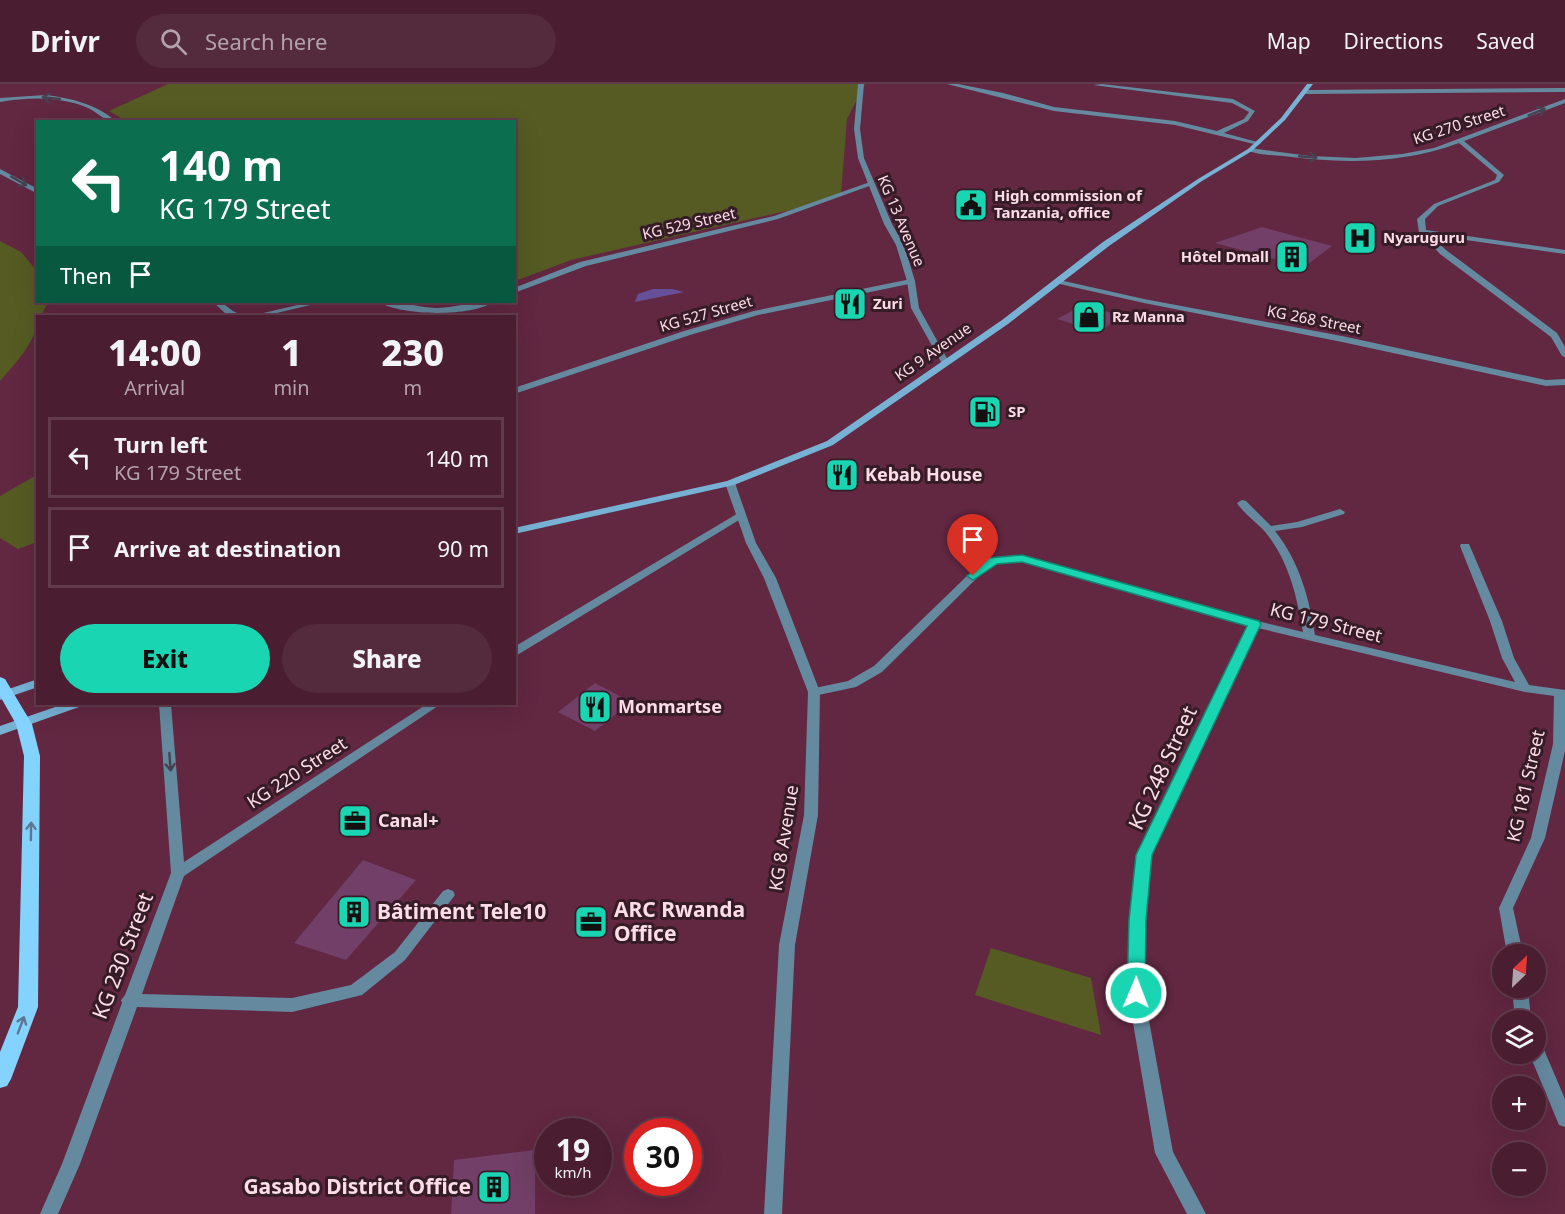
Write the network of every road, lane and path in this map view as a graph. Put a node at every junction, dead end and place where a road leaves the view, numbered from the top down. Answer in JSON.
{"nodes":[{"id":1,"x":861,"y":84,"type":"edge"},
{"id":2,"x":950,"y":84,"type":"edge"},
{"id":3,"x":1096,"y":85,"type":"edge"},
{"id":4,"x":1307,"y":88,"type":"edge"},
{"id":5,"x":1565,"y":90,"type":"edge"},
{"id":6,"x":0,"y":100,"type":"edge"},
{"id":7,"x":1565,"y":101,"type":"edge"},
{"id":8,"x":111,"y":120,"type":"edge"},
{"id":9,"x":1218,"y":133,"type":"junction"},
{"id":10,"x":1459,"y":140,"type":"junction"},
{"id":11,"x":1258,"y":143,"type":"junction"},
{"id":12,"x":1250,"y":150,"type":"junction"},
{"id":13,"x":0,"y":171,"type":"edge"},
{"id":14,"x":870,"y":184,"type":"junction"},
{"id":15,"x":36,"y":191,"type":"edge"},
{"id":16,"x":1423,"y":232,"type":"junction"},
{"id":17,"x":1565,"y":252,"type":"edge"},
{"id":18,"x":911,"y":281,"type":"junction"},
{"id":19,"x":1058,"y":281,"type":"junction"},
{"id":20,"x":516,"y":290,"type":"edge"},
{"id":21,"x":219,"y":303,"type":"edge"},
{"id":22,"x":314,"y":303,"type":"edge"},
{"id":23,"x":389,"y":303,"type":"edge"},
{"id":24,"x":486,"y":303,"type":"edge"},
{"id":25,"x":237,"y":315,"type":"edge"},
{"id":26,"x":260,"y":315,"type":"edge"},
{"id":27,"x":1565,"y":354,"type":"edge"},
{"id":28,"x":945,"y":362,"type":"junction"},
{"id":29,"x":1565,"y":382,"type":"edge"},
{"id":30,"x":516,"y":390,"type":"edge"},
{"id":31,"x":730,"y":483,"type":"junction"},
{"id":32,"x":1242,"y":503,"type":"dead end"},
{"id":33,"x":1340,"y":512,"type":"dead end"},
{"id":34,"x":740,"y":515,"type":"junction"},
{"id":35,"x":1269,"y":529,"type":"junction"},
{"id":36,"x":516,"y":531,"type":"edge"},
{"id":37,"x":1465,"y":546,"type":"dead end"},
{"id":38,"x":1254,"y":624,"type":"junction"},
{"id":39,"x":1309,"y":636,"type":"junction"},
{"id":40,"x":516,"y":652,"type":"edge"},
{"id":41,"x":36,"y":683,"type":"edge"},
{"id":42,"x":1525,"y":688,"type":"junction"},
{"id":43,"x":2,"y":691,"type":"edge"},
{"id":44,"x":814,"y":692,"type":"junction"},
{"id":45,"x":1562,"y":694,"type":"edge"},
{"id":46,"x":72,"y":705,"type":"edge"},
{"id":47,"x":165,"y":705,"type":"edge"},
{"id":48,"x":433,"y":705,"type":"edge"},
{"id":49,"x":24,"y":724,"type":"junction"},
{"id":50,"x":0,"y":731,"type":"edge"},
{"id":51,"x":178,"y":873,"type":"junction"},
{"id":52,"x":448,"y":895,"type":"dead end"},
{"id":53,"x":1513,"y":944,"type":"edge"},
{"id":54,"x":129,"y":1000,"type":"junction"},
{"id":55,"x":1542,"y":1064,"type":"edge"},
{"id":56,"x":0,"y":1079,"type":"edge"},
{"id":57,"x":1565,"y":1119,"type":"edge"},
{"id":58,"x":49,"y":1214,"type":"edge"},
{"id":59,"x":772,"y":1214,"type":"edge"},
{"id":60,"x":1197,"y":1214,"type":"edge"}],
"edges":[{"from":1,"to":14,"type":"street","name":"KG 13 Avenue"},
{"from":2,"to":9,"type":"street"},
{"from":3,"to":9,"type":"street"},
{"from":4,"to":5,"type":"street"},
{"from":4,"to":11,"type":"main road","name":"KG 9 Avenue"},
{"from":8,"to":6,"type":"street","one_way":true},
{"from":10,"to":7,"type":"street","name":"KG 270 Street","one_way":true},
{"from":9,"to":11,"type":"street"},
{"from":12,"to":10,"type":"street","name":"KG 270 Street","one_way":true},
{"from":10,"to":16,"type":"street"},
{"from":11,"to":12,"type":"main road","name":"KG 9 Avenue"},
{"from":12,"to":19,"type":"main road","name":"KG 9 Avenue"},
{"from":13,"to":15,"type":"street","one_way":true},
{"from":14,"to":18,"type":"street","name":"KG 13 Avenue"},
{"from":14,"to":20,"type":"street","name":"KG 529 Street"},
{"from":16,"to":17,"type":"street"},
{"from":16,"to":27,"type":"street"},
{"from":18,"to":28,"type":"street","name":"KG 13 Avenue"},
{"from":18,"to":30,"type":"street","name":"KG 527 Street"},
{"from":19,"to":28,"type":"main road","name":"KG 9 Avenue"},
{"from":19,"to":29,"type":"street","name":"KG 268 Street"},
{"from":21,"to":25,"type":"street"},
{"from":22,"to":26,"type":"street"},
{"from":23,"to":24,"type":"street"},
{"from":28,"to":31,"type":"main road","name":"KG 9 Avenue"},
{"from":31,"to":34,"type":"street","name":"KG 8 Avenue"},
{"from":31,"to":36,"type":"main road","name":"KG 9 Avenue"},
{"from":32,"to":35,"type":"street"},
{"from":33,"to":35,"type":"street"},
{"from":34,"to":40,"type":"street"},
{"from":34,"to":44,"type":"street","name":"KG 8 Avenue"},
{"from":35,"to":39,"type":"street"},
{"from":37,"to":42,"type":"street"},
{"from":38,"to":39,"type":"street","name":"KG 179 Street"},
{"from":38,"to":44,"type":"street","name":"KG 179 Street"},
{"from":38,"to":60,"type":"street","name":"KG 248 Street"},
{"from":39,"to":42,"type":"street","name":"KG 179 Street"},
{"from":41,"to":43,"type":"main road"},
{"from":42,"to":45,"type":"street","name":"KG 179 Street"},
{"from":43,"to":49,"type":"main road"},
{"from":44,"to":59,"type":"street","name":"KG 8 Avenue"},
{"from":45,"to":53,"type":"street","name":"KG 181 Street"},
{"from":46,"to":49,"type":"main road"},
{"from":47,"to":51,"type":"street","name":"KG 230 Street","one_way":true},
{"from":48,"to":51,"type":"street","name":"KG 220 Street"},
{"from":49,"to":50,"type":"main road"},
{"from":56,"to":49,"type":"main road","one_way":true},
{"from":51,"to":54,"type":"street","name":"KG 230 Street"},
{"from":52,"to":54,"type":"street"},
{"from":54,"to":58,"type":"street","name":"KG 230 Street"},
{"from":55,"to":57,"type":"street"}]}
